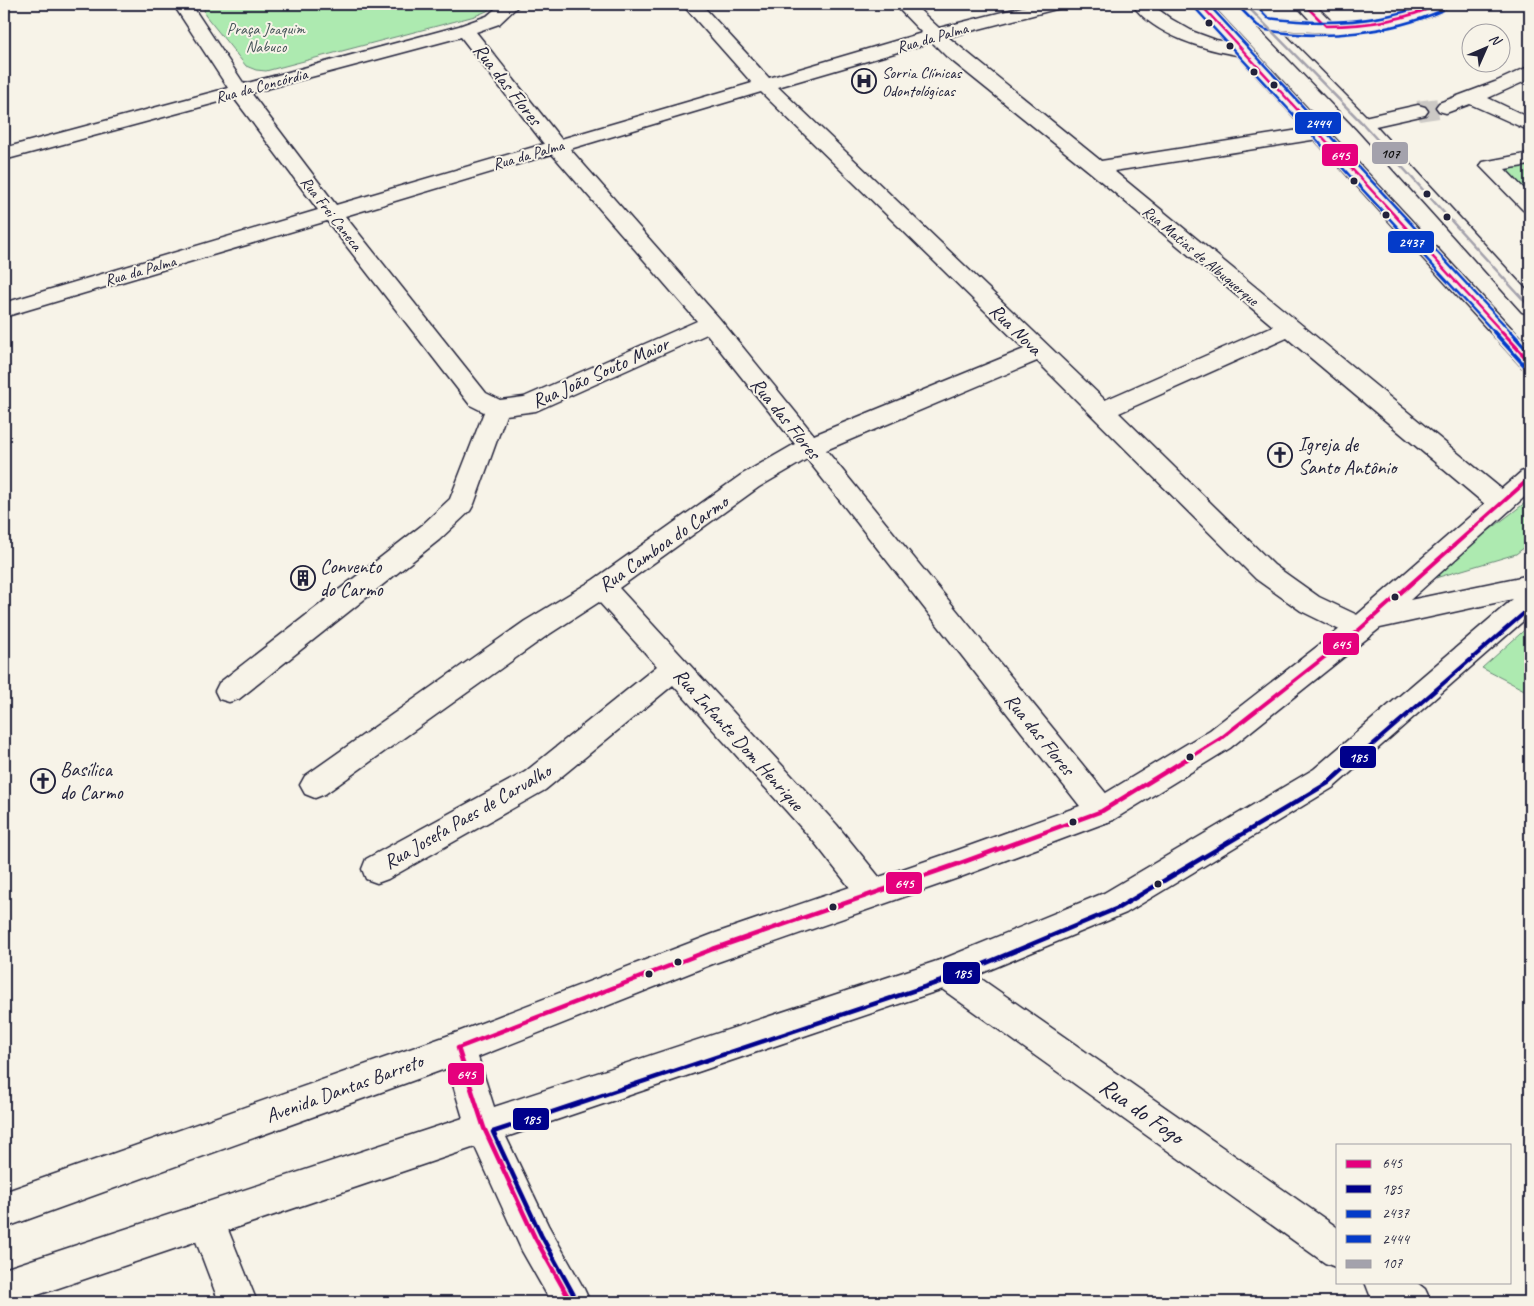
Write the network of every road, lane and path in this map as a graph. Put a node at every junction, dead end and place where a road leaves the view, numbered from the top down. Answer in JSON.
{"nodes":[{"id":1,"x":182,"y":4,"type":"edge"},
{"id":2,"x":511,"y":4,"type":"edge"},
{"id":3,"x":691,"y":4,"type":"edge"},
{"id":4,"x":904,"y":4,"type":"edge"},
{"id":5,"x":1054,"y":4,"type":"edge"},
{"id":6,"x":1141,"y":4,"type":"edge"},
{"id":7,"x":1200,"y":4,"type":"edge"},
{"id":8,"x":1245,"y":4,"type":"edge"},
{"id":9,"x":1304,"y":4,"type":"edge"},
{"id":10,"x":1440,"y":4,"type":"edge"},
{"id":11,"x":1264,"y":23,"type":"junction"},
{"id":12,"x":1326,"y":26,"type":"junction"},
{"id":13,"x":465,"y":30,"type":"junction"},
{"id":14,"x":934,"y":35,"type":"junction"},
{"id":15,"x":1242,"y":50,"type":"junction"},
{"id":16,"x":1530,"y":72,"type":"edge"},
{"id":17,"x":766,"y":85,"type":"junction"},
{"id":18,"x":239,"y":91,"type":"junction"},
{"id":19,"x":1470,"y":97,"type":"junction"},
{"id":20,"x":1446,"y":107,"type":"tunnel mouth"},
{"id":21,"x":1418,"y":111,"type":"tunnel mouth"},
{"id":22,"x":1362,"y":122,"type":"junction"},
{"id":23,"x":1530,"y":125,"type":"edge"},
{"id":24,"x":1318,"y":133,"type":"junction"},
{"id":25,"x":556,"y":146,"type":"junction"},
{"id":26,"x":4,"y":154,"type":"edge"},
{"id":27,"x":1530,"y":159,"type":"edge"},
{"id":28,"x":1097,"y":168,"type":"junction"},
{"id":29,"x":1530,"y":206,"type":"edge"},
{"id":30,"x":331,"y":213,"type":"junction"},
{"id":31,"x":1530,"y":307,"type":"edge"},
{"id":32,"x":4,"y":310,"type":"edge"},
{"id":33,"x":710,"y":324,"type":"junction"},
{"id":34,"x":1289,"y":328,"type":"junction"},
{"id":35,"x":1040,"y":352,"type":"junction"},
{"id":36,"x":1530,"y":362,"type":"edge"},
{"id":37,"x":497,"y":408,"type":"junction"},
{"id":38,"x":1102,"y":411,"type":"junction"},
{"id":39,"x":810,"y":447,"type":"junction"},
{"id":40,"x":1530,"y":478,"type":"edge"},
{"id":41,"x":1501,"y":503,"type":"junction"},
{"id":42,"x":1530,"y":585,"type":"edge"},
{"id":43,"x":602,"y":588,"type":"junction"},
{"id":44,"x":1530,"y":600,"type":"edge"},
{"id":45,"x":1367,"y":624,"type":"junction"},
{"id":46,"x":674,"y":668,"type":"junction"},
{"id":47,"x":229,"y":691,"type":"dead end"},
{"id":48,"x":315,"y":785,"type":"dead end"},
{"id":49,"x":1102,"y":811,"type":"junction"},
{"id":50,"x":377,"y":869,"type":"dead end"},
{"id":51,"x":874,"y":893,"type":"junction"},
{"id":52,"x":946,"y":973,"type":"junction"},
{"id":53,"x":458,"y":1048,"type":"junction"},
{"id":54,"x":484,"y":1128,"type":"junction"},
{"id":55,"x":4,"y":1210,"type":"edge"},
{"id":56,"x":206,"y":1220,"type":"junction"},
{"id":57,"x":1336,"y":1249,"type":"edge"},
{"id":58,"x":1387,"y":1284,"type":"edge"},
{"id":59,"x":4,"y":1288,"type":"edge"},
{"id":60,"x":238,"y":1302,"type":"edge"},
{"id":61,"x":572,"y":1302,"type":"edge"},
{"id":62,"x":1412,"y":1302,"type":"edge"}],
"edges":[{"from":1,"to":18,"type":"street","name":"Rua Frei Caneca"},
{"from":2,"to":13,"type":"street","name":"Rua da Concórdia"},
{"from":3,"to":17,"type":"street","name":"Rua Nova"},
{"from":4,"to":14,"type":"street","name":"Rua Matias de Albuquerque"},
{"from":5,"to":14,"type":"street","name":"Rua da Palma"},
{"from":6,"to":15,"type":"street"},
{"from":7,"to":15,"type":"street"},
{"from":8,"to":11,"type":"street"},
{"from":9,"to":12,"type":"street"},
{"from":10,"to":12,"type":"street"},
{"from":11,"to":12,"type":"street"},
{"from":11,"to":22,"type":"street"},
{"from":13,"to":18,"type":"street","name":"Rua da Concórdia"},
{"from":13,"to":25,"type":"street","name":"Rua das Flores"},
{"from":14,"to":17,"type":"street","name":"Rua da Palma"},
{"from":14,"to":28,"type":"street","name":"Rua Matias de Albuquerque"},
{"from":15,"to":24,"type":"street"},
{"from":16,"to":19,"type":"street"},
{"from":17,"to":25,"type":"street","name":"Rua da Palma"},
{"from":17,"to":35,"type":"street","name":"Rua Nova"},
{"from":18,"to":26,"type":"street","name":"Rua da Concórdia"},
{"from":18,"to":30,"type":"street","name":"Rua Frei Caneca"},
{"from":19,"to":20,"type":"street"},
{"from":19,"to":23,"type":"street"},
{"from":21,"to":22,"type":"street"},
{"from":22,"to":31,"type":"street"},
{"from":24,"to":28,"type":"street"},
{"from":24,"to":36,"type":"street"},
{"from":25,"to":30,"type":"street","name":"Rua da Palma"},
{"from":25,"to":33,"type":"street","name":"Rua das Flores"},
{"from":27,"to":29,"type":"street"},
{"from":28,"to":34,"type":"street","name":"Rua Matias de Albuquerque"},
{"from":30,"to":32,"type":"street","name":"Rua da Palma"},
{"from":30,"to":37,"type":"street","name":"Rua Frei Caneca"},
{"from":33,"to":37,"type":"street","name":"Rua João Souto Maior"},
{"from":33,"to":39,"type":"street","name":"Rua das Flores"},
{"from":34,"to":38,"type":"street"},
{"from":34,"to":41,"type":"street","name":"Rua Matias de Albuquerque"},
{"from":35,"to":38,"type":"street","name":"Rua Nova"},
{"from":35,"to":39,"type":"street","name":"Rua Camboa do Carmo"},
{"from":37,"to":47,"type":"street"},
{"from":38,"to":45,"type":"street","name":"Rua Nova"},
{"from":39,"to":43,"type":"street","name":"Rua Camboa do Carmo"},
{"from":39,"to":49,"type":"street","name":"Rua das Flores"},
{"from":40,"to":41,"type":"street","name":"Avenida Dantas Barreto"},
{"from":41,"to":45,"type":"street","name":"Avenida Dantas Barreto"},
{"from":42,"to":45,"type":"street"},
{"from":43,"to":46,"type":"street","name":"Rua Infante Dom Henrique"},
{"from":43,"to":48,"type":"street","name":"Rua Camboa do Carmo"},
{"from":44,"to":52,"type":"street"},
{"from":45,"to":49,"type":"street","name":"Avenida Dantas Barreto"},
{"from":46,"to":50,"type":"street","name":"Rua Josefa Paes de Carvalho"},
{"from":46,"to":51,"type":"street","name":"Rua Infante Dom Henrique"},
{"from":49,"to":51,"type":"street","name":"Avenida Dantas Barreto"},
{"from":51,"to":53,"type":"street","name":"Avenida Dantas Barreto"},
{"from":52,"to":54,"type":"street"},
{"from":52,"to":57,"type":"street","name":"Rua do Fogo"},
{"from":53,"to":54,"type":"street"},
{"from":53,"to":55,"type":"street","name":"Avenida Dantas Barreto"},
{"from":54,"to":56,"type":"street"},
{"from":54,"to":61,"type":"street"},
{"from":56,"to":59,"type":"street"},
{"from":56,"to":60,"type":"street"},
{"from":58,"to":62,"type":"street"}]}
